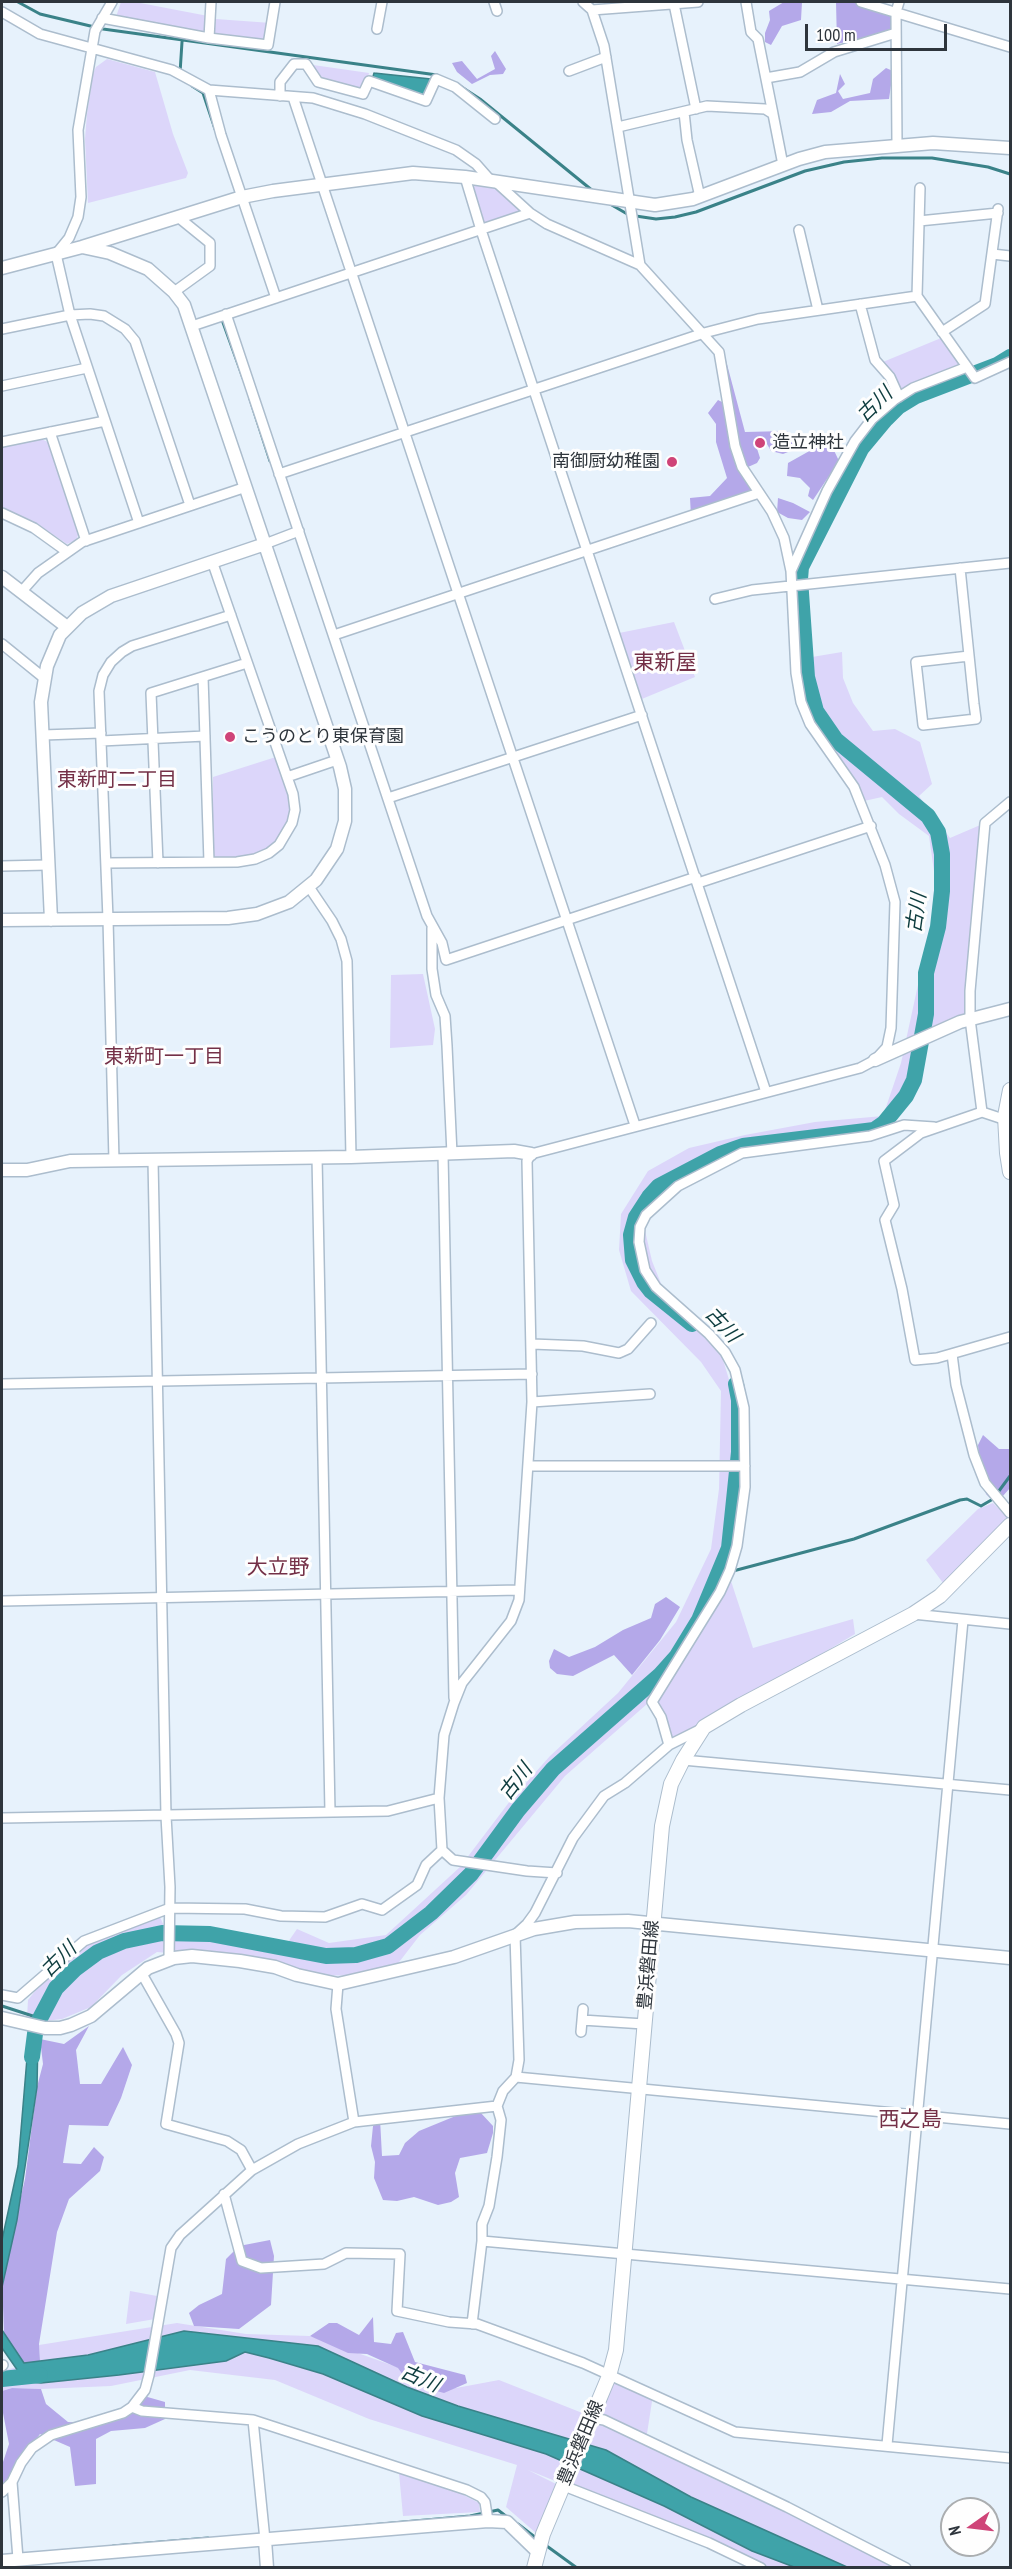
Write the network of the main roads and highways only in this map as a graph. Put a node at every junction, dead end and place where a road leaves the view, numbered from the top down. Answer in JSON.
{"nodes":[{"id":1,"x":1011,"y":1090,"type":"edge"},
{"id":2,"x":1011,"y":1172,"type":"edge"},
{"id":3,"x":1011,"y":1525,"type":"edge"},
{"id":4,"x":534,"y":2568,"type":"edge"}],
"edges":[{"from":1,"to":2,"type":"main road"},
{"from":3,"to":4,"type":"main road","name":"豊浜磐田線"}]}
